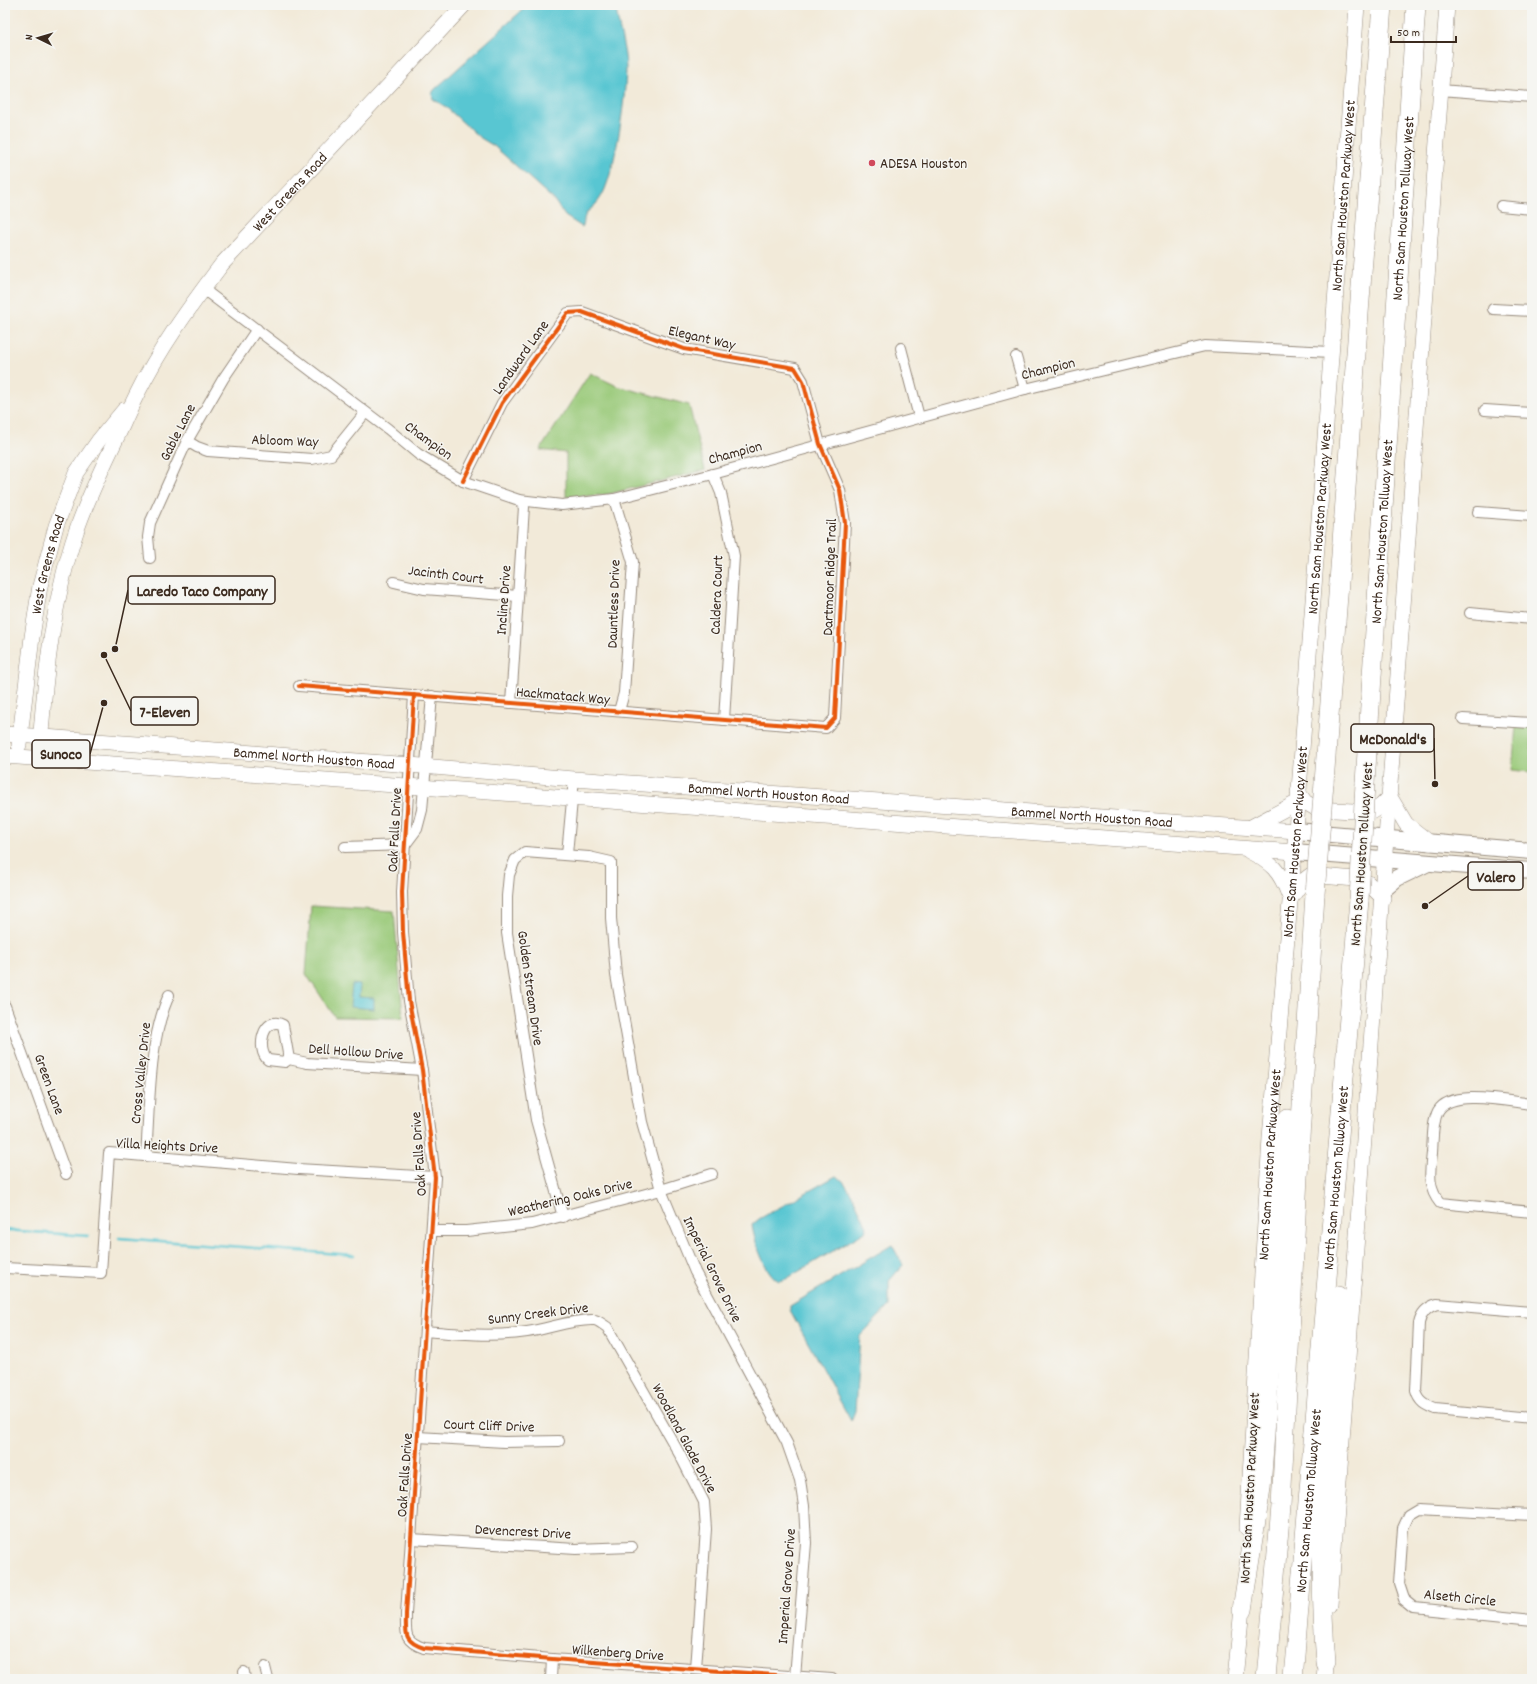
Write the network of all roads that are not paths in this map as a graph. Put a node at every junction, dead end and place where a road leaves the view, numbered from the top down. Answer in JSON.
{"nodes":[{"id":1,"x":464,"y":5,"type":"edge"},
{"id":2,"x":1357,"y":5,"type":"edge"},
{"id":3,"x":1382,"y":5,"type":"edge"},
{"id":4,"x":1416,"y":5,"type":"edge"},
{"id":5,"x":1446,"y":5,"type":"edge"},
{"id":6,"x":1440,"y":90,"type":"junction"},
{"id":7,"x":1532,"y":97,"type":"edge"},
{"id":8,"x":1501,"y":206,"type":"dead end"},
{"id":9,"x":1532,"y":209,"type":"edge"},
{"id":10,"x":203,"y":289,"type":"junction"},
{"id":11,"x":1493,"y":309,"type":"dead end"},
{"id":12,"x":1532,"y":311,"type":"edge"},
{"id":13,"x":568,"y":313,"type":"joint"},
{"id":14,"x":257,"y":329,"type":"junction"},
{"id":15,"x":901,"y":348,"type":"dead end"},
{"id":16,"x":1331,"y":352,"type":"junction"},
{"id":17,"x":1016,"y":357,"type":"dead end"},
{"id":18,"x":803,"y":381,"type":"joint"},
{"id":19,"x":1026,"y":389,"type":"junction"},
{"id":20,"x":136,"y":395,"type":"junction"},
{"id":21,"x":1485,"y":410,"type":"dead end"},
{"id":22,"x":365,"y":413,"type":"junction"},
{"id":23,"x":1532,"y":413,"type":"edge"},
{"id":24,"x":919,"y":418,"type":"junction"},
{"id":25,"x":187,"y":441,"type":"junction"},
{"id":26,"x":820,"y":444,"type":"junction"},
{"id":27,"x":713,"y":474,"type":"junction"},
{"id":28,"x":463,"y":481,"type":"junction"},
{"id":29,"x":614,"y":499,"type":"junction"},
{"id":30,"x":519,"y":500,"type":"junction"},
{"id":31,"x":1478,"y":512,"type":"dead end"},
{"id":32,"x":1532,"y":516,"type":"edge"},
{"id":33,"x":150,"y":558,"type":"dead end"},
{"id":34,"x":394,"y":582,"type":"dead end"},
{"id":35,"x":40,"y":586,"type":"junction"},
{"id":36,"x":60,"y":593,"type":"junction"},
{"id":37,"x":518,"y":596,"type":"junction"},
{"id":38,"x":1470,"y":613,"type":"dead end"},
{"id":39,"x":1532,"y":619,"type":"edge"},
{"id":40,"x":299,"y":686,"type":"dead end"},
{"id":41,"x":414,"y":695,"type":"junction"},
{"id":42,"x":432,"y":696,"type":"junction"},
{"id":43,"x":511,"y":703,"type":"junction"},
{"id":44,"x":619,"y":711,"type":"junction"},
{"id":45,"x":1463,"y":719,"type":"dead end"},
{"id":46,"x":724,"y":720,"type":"junction"},
{"id":47,"x":1532,"y":723,"type":"edge"},
{"id":48,"x":826,"y":728,"type":"joint"},
{"id":49,"x":12,"y":735,"type":"edge"},
{"id":50,"x":41,"y":737,"type":"junction"},
{"id":51,"x":219,"y":750,"type":"junction"},
{"id":52,"x":12,"y":756,"type":"edge"},
{"id":53,"x":39,"y":758,"type":"junction"},
{"id":54,"x":410,"y":765,"type":"junction"},
{"id":55,"x":426,"y":766,"type":"junction"},
{"id":56,"x":217,"y":771,"type":"junction"},
{"id":57,"x":574,"y":779,"type":"junction"},
{"id":58,"x":408,"y":786,"type":"junction"},
{"id":59,"x":424,"y":788,"type":"junction"},
{"id":60,"x":825,"y":797,"type":"junction"},
{"id":61,"x":1298,"y":797,"type":"junction"},
{"id":62,"x":1390,"y":797,"type":"junction"},
{"id":63,"x":572,"y":799,"type":"junction"},
{"id":64,"x":995,"y":809,"type":"junction"},
{"id":65,"x":822,"y":817,"type":"junction"},
{"id":66,"x":1250,"y":828,"type":"junction"},
{"id":67,"x":994,"y":830,"type":"junction"},
{"id":68,"x":1296,"y":831,"type":"junction"},
{"id":69,"x":1387,"y":839,"type":"junction"},
{"id":70,"x":1430,"y":842,"type":"junction"},
{"id":71,"x":405,"y":845,"type":"junction"},
{"id":72,"x":345,"y":847,"type":"dead end"},
{"id":73,"x":1245,"y":848,"type":"junction"},
{"id":74,"x":1532,"y":851,"type":"edge"},
{"id":75,"x":1294,"y":852,"type":"junction"},
{"id":76,"x":567,"y":854,"type":"junction"},
{"id":77,"x":1385,"y":859,"type":"junction"},
{"id":78,"x":611,"y":862,"type":"joint"},
{"id":79,"x":1428,"y":863,"type":"junction"},
{"id":80,"x":1532,"y":871,"type":"edge"},
{"id":81,"x":1383,"y":894,"type":"junction"},
{"id":82,"x":1290,"y":899,"type":"junction"},
{"id":83,"x":1312,"y":936,"type":"junction"},
{"id":84,"x":169,"y":995,"type":"dead end"},
{"id":85,"x":5,"y":1006,"type":"edge"},
{"id":86,"x":1347,"y":1044,"type":"junction"},
{"id":87,"x":289,"y":1059,"type":"dead end"},
{"id":88,"x":422,"y":1070,"type":"junction"},
{"id":89,"x":1532,"y":1104,"type":"edge"},
{"id":90,"x":146,"y":1156,"type":"junction"},
{"id":91,"x":66,"y":1174,"type":"dead end"},
{"id":92,"x":712,"y":1174,"type":"dead end"},
{"id":93,"x":435,"y":1177,"type":"junction"},
{"id":94,"x":661,"y":1190,"type":"junction"},
{"id":95,"x":1532,"y":1212,"type":"edge"},
{"id":96,"x":563,"y":1217,"type":"junction"},
{"id":97,"x":432,"y":1231,"type":"junction"},
{"id":98,"x":5,"y":1268,"type":"edge"},
{"id":99,"x":1532,"y":1312,"type":"edge"},
{"id":100,"x":425,"y":1331,"type":"junction"},
{"id":101,"x":630,"y":1366,"type":"joint"},
{"id":102,"x":1532,"y":1418,"type":"edge"},
{"id":103,"x":418,"y":1437,"type":"junction"},
{"id":104,"x":560,"y":1441,"type":"dead end"},
{"id":105,"x":1532,"y":1515,"type":"edge"},
{"id":106,"x":411,"y":1539,"type":"junction"},
{"id":107,"x":632,"y":1547,"type":"dead end"},
{"id":108,"x":1242,"y":1610,"type":"junction"},
{"id":109,"x":1532,"y":1620,"type":"edge"},
{"id":110,"x":406,"y":1636,"type":"joint"},
{"id":111,"x":552,"y":1659,"type":"junction"},
{"id":112,"x":265,"y":1667,"type":"dead end"},
{"id":113,"x":696,"y":1669,"type":"junction"},
{"id":114,"x":1326,"y":1670,"type":"edge"},
{"id":115,"x":795,"y":1677,"type":"junction"},
{"id":116,"x":268,"y":1679,"type":"edge"},
{"id":117,"x":551,"y":1679,"type":"edge"},
{"id":118,"x":832,"y":1679,"type":"edge"},
{"id":119,"x":1235,"y":1679,"type":"edge"},
{"id":120,"x":1266,"y":1679,"type":"edge"},
{"id":121,"x":1293,"y":1679,"type":"edge"}],
"edges":[{"from":1,"to":10,"type":"main road","name":"West Greens Road"},
{"from":2,"to":16,"type":"main road","name":"North Sam Houston Parkway West"},
{"from":3,"to":83,"type":"highway","name":"North Sam Houston Tollway West","bridge":true},
{"from":4,"to":86,"type":"highway","name":"North Sam Houston Tollway West","bridge":true},
{"from":5,"to":6,"type":"main road"},
{"from":6,"to":7,"type":"street"},
{"from":6,"to":62,"type":"main road"},
{"from":8,"to":9,"type":"street"},
{"from":10,"to":14,"type":"street","name":"Champion"},
{"from":10,"to":20,"type":"main road","name":"West Greens Road"},
{"from":11,"to":12,"type":"street"},
{"from":13,"to":18,"type":"street","name":"Elegant Way"},
{"from":13,"to":28,"type":"street","name":"Landward Lane"},
{"from":14,"to":22,"type":"street","name":"Champion"},
{"from":14,"to":25,"type":"street","name":"Gable Lane"},
{"from":15,"to":24,"type":"street"},
{"from":16,"to":19,"type":"street","name":"Champion"},
{"from":16,"to":61,"type":"main road","name":"North Sam Houston Parkway West"},
{"from":17,"to":19,"type":"street"},
{"from":18,"to":26,"type":"street","name":"Dartmoor Ridge Trail"},
{"from":19,"to":24,"type":"street","name":"Champion"},
{"from":20,"to":35,"type":"main road","name":"West Greens Road"},
{"from":20,"to":36,"type":"main road","name":"West Greens Road"},
{"from":21,"to":23,"type":"street"},
{"from":22,"to":25,"type":"street","name":"Abloom Way"},
{"from":22,"to":28,"type":"street","name":"Champion"},
{"from":24,"to":26,"type":"street","name":"Champion"},
{"from":25,"to":33,"type":"street","name":"Gable Lane"},
{"from":26,"to":27,"type":"street","name":"Champion"},
{"from":26,"to":48,"type":"street","name":"Dartmoor Ridge Trail"},
{"from":27,"to":29,"type":"street","name":"Champion"},
{"from":27,"to":46,"type":"street","name":"Caldera Court"},
{"from":28,"to":30,"type":"street","name":"Champion"},
{"from":29,"to":30,"type":"street","name":"Champion"},
{"from":29,"to":44,"type":"street","name":"Dauntless Drive"},
{"from":30,"to":37,"type":"street","name":"Incline Drive"},
{"from":31,"to":32,"type":"street"},
{"from":34,"to":37,"type":"street","name":"Jacinth Court"},
{"from":35,"to":36,"type":"main road"},
{"from":35,"to":49,"type":"main road","name":"West Greens Road"},
{"from":36,"to":50,"type":"main road","name":"West Greens Road"},
{"from":37,"to":43,"type":"street","name":"Incline Drive"},
{"from":38,"to":39,"type":"street"},
{"from":40,"to":41,"type":"street","name":"Hackmatack Way"},
{"from":41,"to":42,"type":"street","name":"Hackmatack Way"},
{"from":41,"to":54,"type":"street","name":"Oak Falls Drive"},
{"from":42,"to":43,"type":"street","name":"Hackmatack Way"},
{"from":42,"to":55,"type":"street","name":"Oak Falls Drive"},
{"from":43,"to":44,"type":"street","name":"Hackmatack Way"},
{"from":44,"to":46,"type":"street","name":"Hackmatack Way"},
{"from":45,"to":47,"type":"street"},
{"from":46,"to":48,"type":"street","name":"Hackmatack Way"},
{"from":49,"to":50,"type":"main road","name":"Bammel North Houston Road"},
{"from":49,"to":52,"type":"main road","name":"West Greens Road"},
{"from":50,"to":51,"type":"main road","name":"Bammel North Houston Road"},
{"from":50,"to":53,"type":"main road","name":"West Greens Road"},
{"from":51,"to":54,"type":"main road","name":"Bammel North Houston Road"},
{"from":51,"to":56,"type":"main road"},
{"from":52,"to":53,"type":"main road","name":"Bammel North Houston Road"},
{"from":53,"to":56,"type":"main road","name":"Bammel North Houston Road"},
{"from":54,"to":55,"type":"main road","name":"Bammel North Houston Road"},
{"from":54,"to":58,"type":"street","name":"Oak Falls Drive"},
{"from":55,"to":57,"type":"main road","name":"Bammel North Houston Road"},
{"from":55,"to":59,"type":"street","name":"Oak Falls Drive"},
{"from":56,"to":58,"type":"main road","name":"Bammel North Houston Road"},
{"from":57,"to":60,"type":"main road","name":"Bammel North Houston Road"},
{"from":57,"to":63,"type":"street"},
{"from":58,"to":59,"type":"main road","name":"Bammel North Houston Road"},
{"from":58,"to":71,"type":"street","name":"Oak Falls Drive"},
{"from":59,"to":63,"type":"main road","name":"Bammel North Houston Road"},
{"from":59,"to":71,"type":"street","name":"Oak Falls Drive"},
{"from":60,"to":64,"type":"main road","name":"Bammel North Houston Road"},
{"from":60,"to":65,"type":"main road"},
{"from":61,"to":62,"type":"main road"},
{"from":61,"to":66,"type":"main road"},
{"from":61,"to":68,"type":"main road","name":"North Sam Houston Parkway West"},
{"from":62,"to":69,"type":"main road"},
{"from":62,"to":70,"type":"main road"},
{"from":63,"to":65,"type":"main road","name":"Bammel North Houston Road"},
{"from":63,"to":76,"type":"street"},
{"from":64,"to":66,"type":"main road","name":"Bammel North Houston Road"},
{"from":64,"to":67,"type":"main road"},
{"from":65,"to":67,"type":"main road","name":"Bammel North Houston Road"},
{"from":66,"to":68,"type":"main road","name":"Bammel North Houston Road"},
{"from":67,"to":73,"type":"main road","name":"Bammel North Houston Road"},
{"from":68,"to":69,"type":"main road","name":"Bammel North Houston Road"},
{"from":68,"to":75,"type":"main road","name":"North Sam Houston Parkway West"},
{"from":69,"to":70,"type":"main road","name":"Bammel North Houston Road"},
{"from":69,"to":77,"type":"main road"},
{"from":70,"to":74,"type":"main road","name":"Bammel North Houston Road"},
{"from":71,"to":72,"type":"street"},
{"from":71,"to":88,"type":"street","name":"Oak Falls Drive"},
{"from":73,"to":75,"type":"main road","name":"Bammel North Houston Road"},
{"from":73,"to":82,"type":"main road"},
{"from":75,"to":77,"type":"main road","name":"Bammel North Houston Road"},
{"from":75,"to":82,"type":"main road","name":"North Sam Houston Parkway West"},
{"from":76,"to":78,"type":"street","name":"Golden Stream Drive"},
{"from":76,"to":96,"type":"street","name":"Golden Stream Drive"},
{"from":77,"to":79,"type":"main road","name":"Bammel North Houston Road"},
{"from":77,"to":81,"type":"main road"},
{"from":78,"to":94,"type":"street","name":"Imperial Grove Drive"},
{"from":79,"to":80,"type":"main road","name":"Bammel North Houston Road"},
{"from":79,"to":81,"type":"main road"},
{"from":81,"to":82,"type":"main road"},
{"from":81,"to":114,"type":"main road"},
{"from":82,"to":108,"type":"main road","name":"North Sam Houston Parkway West"},
{"from":83,"to":108,"type":"highway"},
{"from":83,"to":120,"type":"highway","name":"North Sam Houston Tollway West"},
{"from":84,"to":90,"type":"street","name":"Cross Valley Drive"},
{"from":85,"to":91,"type":"street","name":"Green Lane"},
{"from":86,"to":114,"type":"highway"},
{"from":86,"to":121,"type":"highway","name":"North Sam Houston Tollway West"},
{"from":87,"to":88,"type":"street","name":"Dell Hollow Drive"},
{"from":88,"to":93,"type":"street","name":"Oak Falls Drive"},
{"from":89,"to":95,"type":"street"},
{"from":90,"to":93,"type":"street","name":"Villa Heights Drive"},
{"from":90,"to":98,"type":"street","name":"Villa Heights Drive"},
{"from":92,"to":94,"type":"street","name":"Weathering Oaks Drive"},
{"from":93,"to":97,"type":"street","name":"Oak Falls Drive"},
{"from":94,"to":96,"type":"street","name":"Weathering Oaks Drive"},
{"from":94,"to":115,"type":"street","name":"Imperial Grove Drive"},
{"from":96,"to":97,"type":"street","name":"Weathering Oaks Drive"},
{"from":97,"to":100,"type":"street","name":"Oak Falls Drive"},
{"from":99,"to":102,"type":"street"},
{"from":100,"to":101,"type":"street","name":"Sunny Creek Drive"},
{"from":100,"to":103,"type":"street","name":"Oak Falls Drive"},
{"from":101,"to":113,"type":"street","name":"Woodland Glade Drive"},
{"from":103,"to":104,"type":"street","name":"Court Cliff Drive"},
{"from":103,"to":106,"type":"street","name":"Oak Falls Drive"},
{"from":105,"to":109,"type":"street","name":"Alseth Circle"},
{"from":106,"to":107,"type":"street","name":"Devencrest Drive"},
{"from":106,"to":110,"type":"street","name":"Oak Falls Drive"},
{"from":108,"to":119,"type":"main road","name":"North Sam Houston Parkway West"},
{"from":110,"to":111,"type":"street","name":"Wilkenberg Drive"},
{"from":111,"to":113,"type":"street","name":"Wilkenberg Drive"},
{"from":111,"to":117,"type":"street"},
{"from":112,"to":116,"type":"street"},
{"from":113,"to":115,"type":"street","name":"Wilkenberg Drive"},
{"from":115,"to":118,"type":"street","name":"Wilkenberg Drive"}]}
